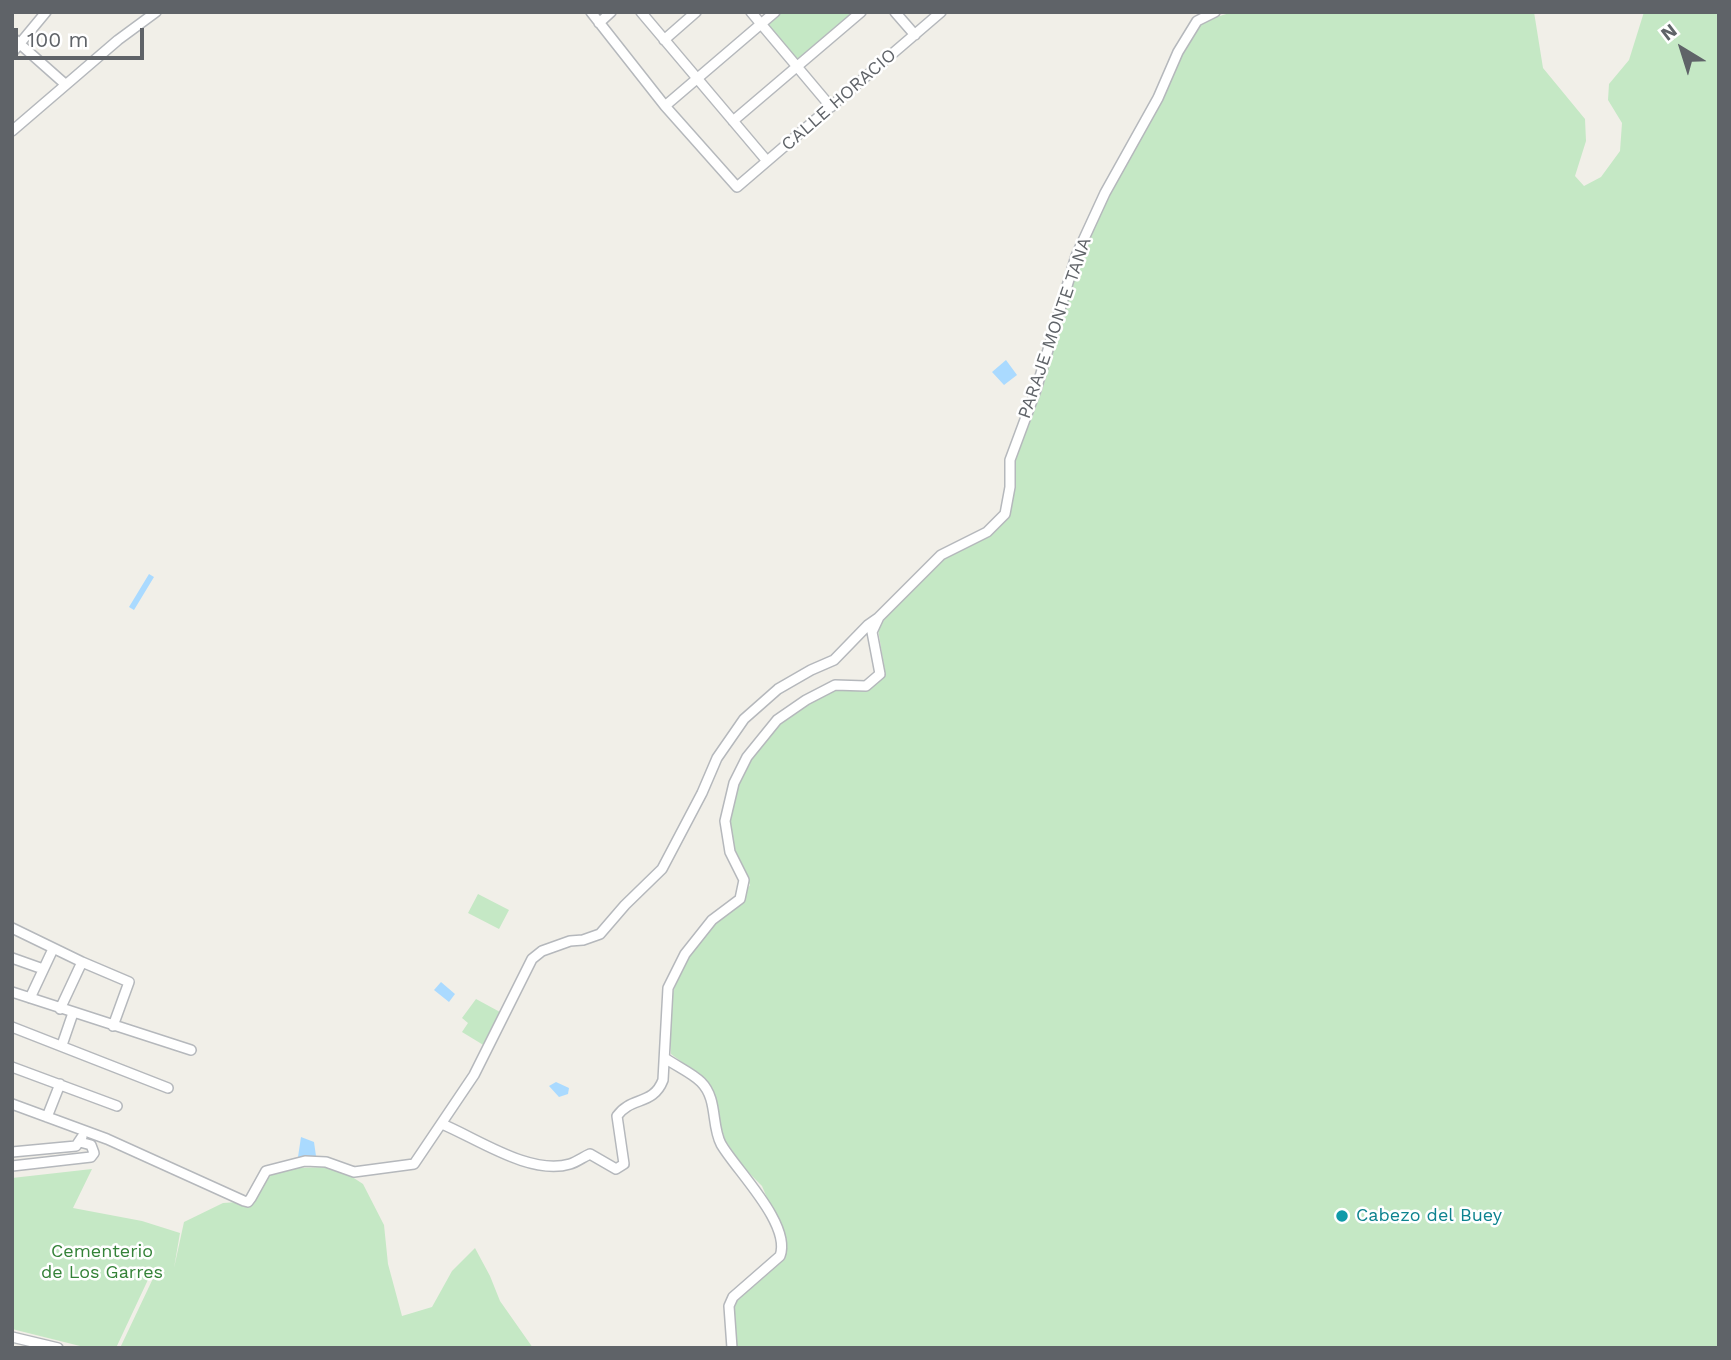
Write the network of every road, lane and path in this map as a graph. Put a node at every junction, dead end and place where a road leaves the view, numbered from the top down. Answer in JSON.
{"nodes":[{"id":1,"x":46,"y":12,"type":"edge"},
{"id":2,"x":156,"y":12,"type":"edge"},
{"id":3,"x":591,"y":12,"type":"edge"},
{"id":4,"x":611,"y":12,"type":"edge"},
{"id":5,"x":641,"y":12,"type":"edge"},
{"id":6,"x":696,"y":12,"type":"edge"},
{"id":7,"x":751,"y":12,"type":"edge"},
{"id":8,"x":775,"y":12,"type":"edge"},
{"id":9,"x":861,"y":12,"type":"edge"},
{"id":10,"x":895,"y":12,"type":"edge"},
{"id":11,"x":941,"y":12,"type":"edge"},
{"id":12,"x":1214,"y":12,"type":"edge"},
{"id":13,"x":599,"y":23,"type":"junction"},
{"id":14,"x":761,"y":24,"type":"junction"},
{"id":15,"x":915,"y":35,"type":"junction"},
{"id":16,"x":16,"y":40,"type":"edge"},
{"id":17,"x":664,"y":40,"type":"junction"},
{"id":18,"x":12,"y":53,"type":"edge"},
{"id":19,"x":797,"y":66,"type":"junction"},
{"id":20,"x":697,"y":78,"type":"junction"},
{"id":21,"x":65,"y":84,"type":"junction"},
{"id":22,"x":665,"y":106,"type":"junction"},
{"id":23,"x":831,"y":107,"type":"junction"},
{"id":24,"x":733,"y":121,"type":"junction"},
{"id":25,"x":12,"y":131,"type":"edge"},
{"id":26,"x":768,"y":161,"type":"junction"},
{"id":27,"x":879,"y":617,"type":"junction"},
{"id":28,"x":12,"y":928,"type":"edge"},
{"id":29,"x":52,"y":949,"type":"junction"},
{"id":30,"x":12,"y":958,"type":"edge"},
{"id":31,"x":82,"y":962,"type":"junction"},
{"id":32,"x":43,"y":969,"type":"junction"},
{"id":33,"x":12,"y":992,"type":"edge"},
{"id":34,"x":30,"y":998,"type":"junction"},
{"id":35,"x":61,"y":1009,"type":"junction"},
{"id":36,"x":73,"y":1013,"type":"junction"},
{"id":37,"x":113,"y":1026,"type":"junction"},
{"id":38,"x":12,"y":1027,"type":"edge"},
{"id":39,"x":62,"y":1045,"type":"junction"},
{"id":40,"x":191,"y":1050,"type":"dead end"},
{"id":41,"x":665,"y":1058,"type":"junction"},
{"id":42,"x":12,"y":1067,"type":"edge"},
{"id":43,"x":60,"y":1084,"type":"junction"},
{"id":44,"x":168,"y":1088,"type":"dead end"},
{"id":45,"x":13,"y":1106,"type":"edge"},
{"id":46,"x":117,"y":1106,"type":"dead end"},
{"id":47,"x":47,"y":1117,"type":"junction"},
{"id":48,"x":442,"y":1124,"type":"junction"},
{"id":49,"x":80,"y":1129,"type":"junction"},
{"id":50,"x":104,"y":1138,"type":"junction"},
{"id":51,"x":80,"y":1142,"type":"junction"},
{"id":52,"x":94,"y":1149,"type":"junction"},
{"id":53,"x":12,"y":1153,"type":"edge"},
{"id":54,"x":12,"y":1166,"type":"edge"},
{"id":55,"x":12,"y":1337,"type":"edge"},
{"id":56,"x":58,"y":1348,"type":"edge"},
{"id":57,"x":732,"y":1348,"type":"edge"}],
"edges":[{"from":1,"to":16,"type":"street"},
{"from":2,"to":21,"type":"street"},
{"from":3,"to":13,"type":"street"},
{"from":4,"to":13,"type":"street"},
{"from":5,"to":17,"type":"street"},
{"from":6,"to":17,"type":"street"},
{"from":7,"to":14,"type":"street"},
{"from":8,"to":14,"type":"street"},
{"from":9,"to":19,"type":"street"},
{"from":10,"to":15,"type":"street"},
{"from":11,"to":15,"type":"street","name":"CALLE HORACIO"},
{"from":12,"to":27,"type":"street","name":"PARAJE MONTE TANA"},
{"from":13,"to":22,"type":"street"},
{"from":14,"to":19,"type":"street"},
{"from":14,"to":20,"type":"street"},
{"from":15,"to":23,"type":"street","name":"CALLE HORACIO"},
{"from":16,"to":18,"type":"street"},
{"from":16,"to":21,"type":"street"},
{"from":17,"to":20,"type":"street"},
{"from":19,"to":23,"type":"street"},
{"from":19,"to":24,"type":"street"},
{"from":20,"to":22,"type":"street"},
{"from":20,"to":24,"type":"street"},
{"from":21,"to":25,"type":"street"},
{"from":22,"to":26,"type":"street","name":"CALLE HORACIO"},
{"from":23,"to":26,"type":"street","name":"CALLE HORACIO"},
{"from":24,"to":26,"type":"street"},
{"from":27,"to":41,"type":"street"},
{"from":27,"to":48,"type":"street","name":"PARAJE MONTE TANA"},
{"from":28,"to":29,"type":"street"},
{"from":29,"to":31,"type":"street"},
{"from":29,"to":32,"type":"street"},
{"from":30,"to":32,"type":"street"},
{"from":31,"to":35,"type":"street"},
{"from":31,"to":37,"type":"street"},
{"from":32,"to":34,"type":"street"},
{"from":33,"to":34,"type":"street"},
{"from":34,"to":35,"type":"street"},
{"from":35,"to":36,"type":"street"},
{"from":36,"to":37,"type":"street"},
{"from":36,"to":39,"type":"street"},
{"from":37,"to":40,"type":"street"},
{"from":38,"to":39,"type":"street"},
{"from":39,"to":44,"type":"street"},
{"from":41,"to":48,"type":"street"},
{"from":41,"to":57,"type":"street"},
{"from":42,"to":43,"type":"street"},
{"from":43,"to":46,"type":"street"},
{"from":43,"to":47,"type":"street"},
{"from":45,"to":47,"type":"street"},
{"from":47,"to":49,"type":"street"},
{"from":48,"to":50,"type":"street","name":"PARAJE MONTE TANA"},
{"from":49,"to":50,"type":"street"},
{"from":49,"to":51,"type":"street"},
{"from":50,"to":52,"type":"street"},
{"from":51,"to":52,"type":"street"},
{"from":51,"to":53,"type":"street"},
{"from":52,"to":54,"type":"street"},
{"from":55,"to":56,"type":"street"}]}
